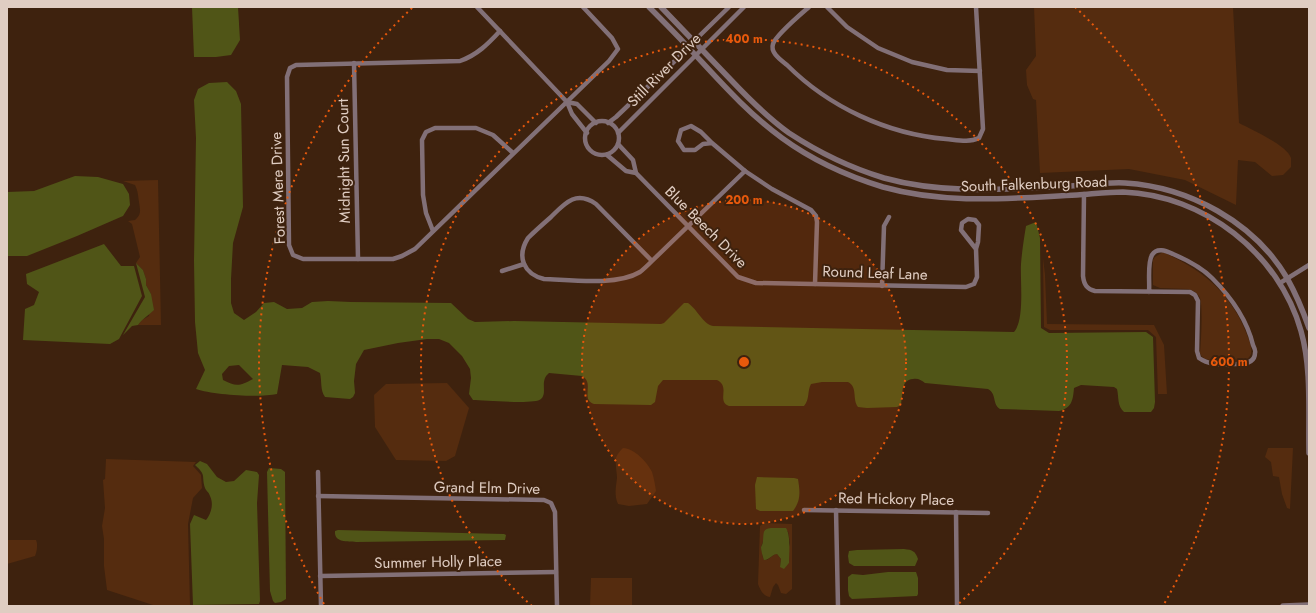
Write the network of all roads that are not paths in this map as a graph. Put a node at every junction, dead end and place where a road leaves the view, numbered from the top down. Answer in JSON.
{"nodes":[{"id":1,"x":477,"y":7,"type":"edge"},
{"id":2,"x":583,"y":7,"type":"edge"},
{"id":3,"x":650,"y":7,"type":"edge"},
{"id":4,"x":661,"y":7,"type":"edge"},
{"id":5,"x":729,"y":7,"type":"edge"},
{"id":6,"x":744,"y":7,"type":"edge"},
{"id":7,"x":809,"y":7,"type":"edge"},
{"id":8,"x":827,"y":7,"type":"edge"},
{"id":9,"x":976,"y":7,"type":"edge"},
{"id":10,"x":500,"y":31,"type":"junction"},
{"id":11,"x":694,"y":41,"type":"junction"},
{"id":12,"x":688,"y":47,"type":"junction"},
{"id":13,"x":702,"y":50,"type":"junction"},
{"id":14,"x":696,"y":56,"type":"junction"},
{"id":15,"x":354,"y":63,"type":"junction"},
{"id":16,"x":980,"y":71,"type":"junction"},
{"id":17,"x":567,"y":102,"type":"junction"},
{"id":18,"x":596,"y":123,"type":"junction"},
{"id":19,"x":608,"y":123,"type":"junction"},
{"id":20,"x":587,"y":133,"type":"junction"},
{"id":21,"x":618,"y":133,"type":"junction"},
{"id":22,"x":712,"y":143,"type":"junction"},
{"id":23,"x":618,"y":144,"type":"junction"},
{"id":24,"x":513,"y":153,"type":"junction"},
{"id":25,"x":607,"y":155,"type":"junction"},
{"id":26,"x":745,"y":171,"type":"junction"},
{"id":27,"x":636,"y":173,"type":"junction"},
{"id":28,"x":895,"y":180,"type":"junction"},
{"id":29,"x":1084,"y":185,"type":"junction"},
{"id":30,"x":894,"y":189,"type":"junction"},
{"id":31,"x":1084,"y":194,"type":"junction"},
{"id":32,"x":890,"y":217,"type":"dead end"},
{"id":33,"x":688,"y":226,"type":"junction"},
{"id":34,"x":434,"y":231,"type":"junction"},
{"id":35,"x":976,"y":249,"type":"junction"},
{"id":36,"x":358,"y":259,"type":"junction"},
{"id":37,"x":652,"y":261,"type":"junction"},
{"id":38,"x":524,"y":264,"type":"junction"},
{"id":39,"x":1309,"y":265,"type":"edge"},
{"id":40,"x":502,"y":272,"type":"dead end"},
{"id":41,"x":1287,"y":278,"type":"junction"},
{"id":42,"x":1280,"y":283,"type":"junction"},
{"id":43,"x":815,"y":284,"type":"junction"},
{"id":44,"x":882,"y":286,"type":"junction"},
{"id":45,"x":1150,"y":292,"type":"junction"},
{"id":46,"x":1309,"y":328,"type":"edge"},
{"id":47,"x":1309,"y":453,"type":"edge"},
{"id":48,"x":318,"y":472,"type":"dead end"},
{"id":49,"x":318,"y":496,"type":"junction"},
{"id":50,"x":804,"y":510,"type":"dead end"},
{"id":51,"x":836,"y":510,"type":"junction"},
{"id":52,"x":956,"y":512,"type":"junction"},
{"id":53,"x":988,"y":513,"type":"dead end"},
{"id":54,"x":556,"y":572,"type":"junction"},
{"id":55,"x":320,"y":576,"type":"junction"},
{"id":56,"x":321,"y":606,"type":"edge"},
{"id":57,"x":557,"y":606,"type":"edge"},
{"id":58,"x":838,"y":606,"type":"edge"},
{"id":59,"x":957,"y":606,"type":"edge"},
{"id":60,"x":1283,"y":606,"type":"edge"},
{"id":61,"x":1309,"y":606,"type":"edge"}],
"edges":[{"from":1,"to":10,"type":"street"},
{"from":2,"to":17,"type":"street","name":"Forest Mere Drive"},
{"from":3,"to":12,"type":"street","name":"South Falkenburg Road"},
{"from":4,"to":11,"type":"street","name":"South Falkenburg Road"},
{"from":5,"to":11,"type":"street","name":"Still River Drive"},
{"from":6,"to":13,"type":"street","name":"Still River Drive"},
{"from":7,"to":16,"type":"street"},
{"from":8,"to":16,"type":"street"},
{"from":9,"to":16,"type":"street"},
{"from":10,"to":15,"type":"street","name":"Forest Mere Drive"},
{"from":10,"to":17,"type":"street"},
{"from":11,"to":12,"type":"street","name":"Still River Drive"},
{"from":11,"to":13,"type":"street","name":"South Falkenburg Road"},
{"from":12,"to":14,"type":"street","name":"South Falkenburg Road"},
{"from":12,"to":19,"type":"street","name":"Still River Drive"},
{"from":13,"to":14,"type":"street","name":"Still River Drive"},
{"from":13,"to":28,"type":"street","name":"South Falkenburg Road"},
{"from":14,"to":21,"type":"street","name":"Still River Drive"},
{"from":14,"to":30,"type":"street","name":"South Falkenburg Road"},
{"from":15,"to":36,"type":"street","name":"Midnight Sun Court"},
{"from":15,"to":36,"type":"street","name":"Forest Mere Drive"},
{"from":17,"to":18,"type":"street"},
{"from":17,"to":20,"type":"street"},
{"from":17,"to":24,"type":"street","name":"Forest Mere Drive"},
{"from":18,"to":19,"type":"street"},
{"from":18,"to":20,"type":"street"},
{"from":19,"to":21,"type":"street"},
{"from":20,"to":25,"type":"street"},
{"from":21,"to":23,"type":"street"},
{"from":22,"to":22,"type":"street","name":"Round Leaf Lane"},
{"from":22,"to":26,"type":"street","name":"Round Leaf Lane"},
{"from":23,"to":25,"type":"street"},
{"from":23,"to":27,"type":"street","name":"Blue Beech Drive"},
{"from":24,"to":34,"type":"street","name":"Forest Mere Drive"},
{"from":24,"to":34,"type":"street"},
{"from":25,"to":27,"type":"street","name":"Blue Beech Drive"},
{"from":26,"to":33,"type":"street"},
{"from":26,"to":43,"type":"street","name":"Round Leaf Lane"},
{"from":27,"to":33,"type":"street","name":"Blue Beech Drive"},
{"from":28,"to":29,"type":"street","name":"South Falkenburg Road"},
{"from":28,"to":30,"type":"street"},
{"from":29,"to":31,"type":"street"},
{"from":29,"to":41,"type":"street","name":"South Falkenburg Road"},
{"from":30,"to":31,"type":"street","name":"South Falkenburg Road"},
{"from":31,"to":42,"type":"street","name":"South Falkenburg Road"},
{"from":31,"to":45,"type":"street"},
{"from":32,"to":44,"type":"street"},
{"from":33,"to":37,"type":"street"},
{"from":33,"to":43,"type":"street","name":"Blue Beech Drive"},
{"from":34,"to":36,"type":"street","name":"Forest Mere Drive"},
{"from":35,"to":35,"type":"street","name":"Round Leaf Lane"},
{"from":35,"to":44,"type":"street","name":"Round Leaf Lane"},
{"from":37,"to":38,"type":"street"},
{"from":37,"to":38,"type":"street"},
{"from":38,"to":40,"type":"street"},
{"from":39,"to":41,"type":"street"},
{"from":41,"to":42,"type":"street"},
{"from":41,"to":46,"type":"street","name":"South Falkenburg Road"},
{"from":42,"to":47,"type":"street","name":"South Falkenburg Road"},
{"from":43,"to":44,"type":"street","name":"Round Leaf Lane"},
{"from":45,"to":45,"type":"street"},
{"from":48,"to":49,"type":"street"},
{"from":49,"to":54,"type":"street","name":"Grand Elm Drive"},
{"from":49,"to":55,"type":"street"},
{"from":50,"to":51,"type":"street","name":"Red Hickory Place"},
{"from":51,"to":52,"type":"street","name":"Red Hickory Place"},
{"from":51,"to":58,"type":"street"},
{"from":52,"to":53,"type":"street","name":"Red Hickory Place"},
{"from":52,"to":59,"type":"street"},
{"from":54,"to":55,"type":"street","name":"Summer Holly Place"},
{"from":54,"to":57,"type":"street","name":"Grand Elm Drive"},
{"from":55,"to":56,"type":"street"},
{"from":60,"to":61,"type":"street"}]}
